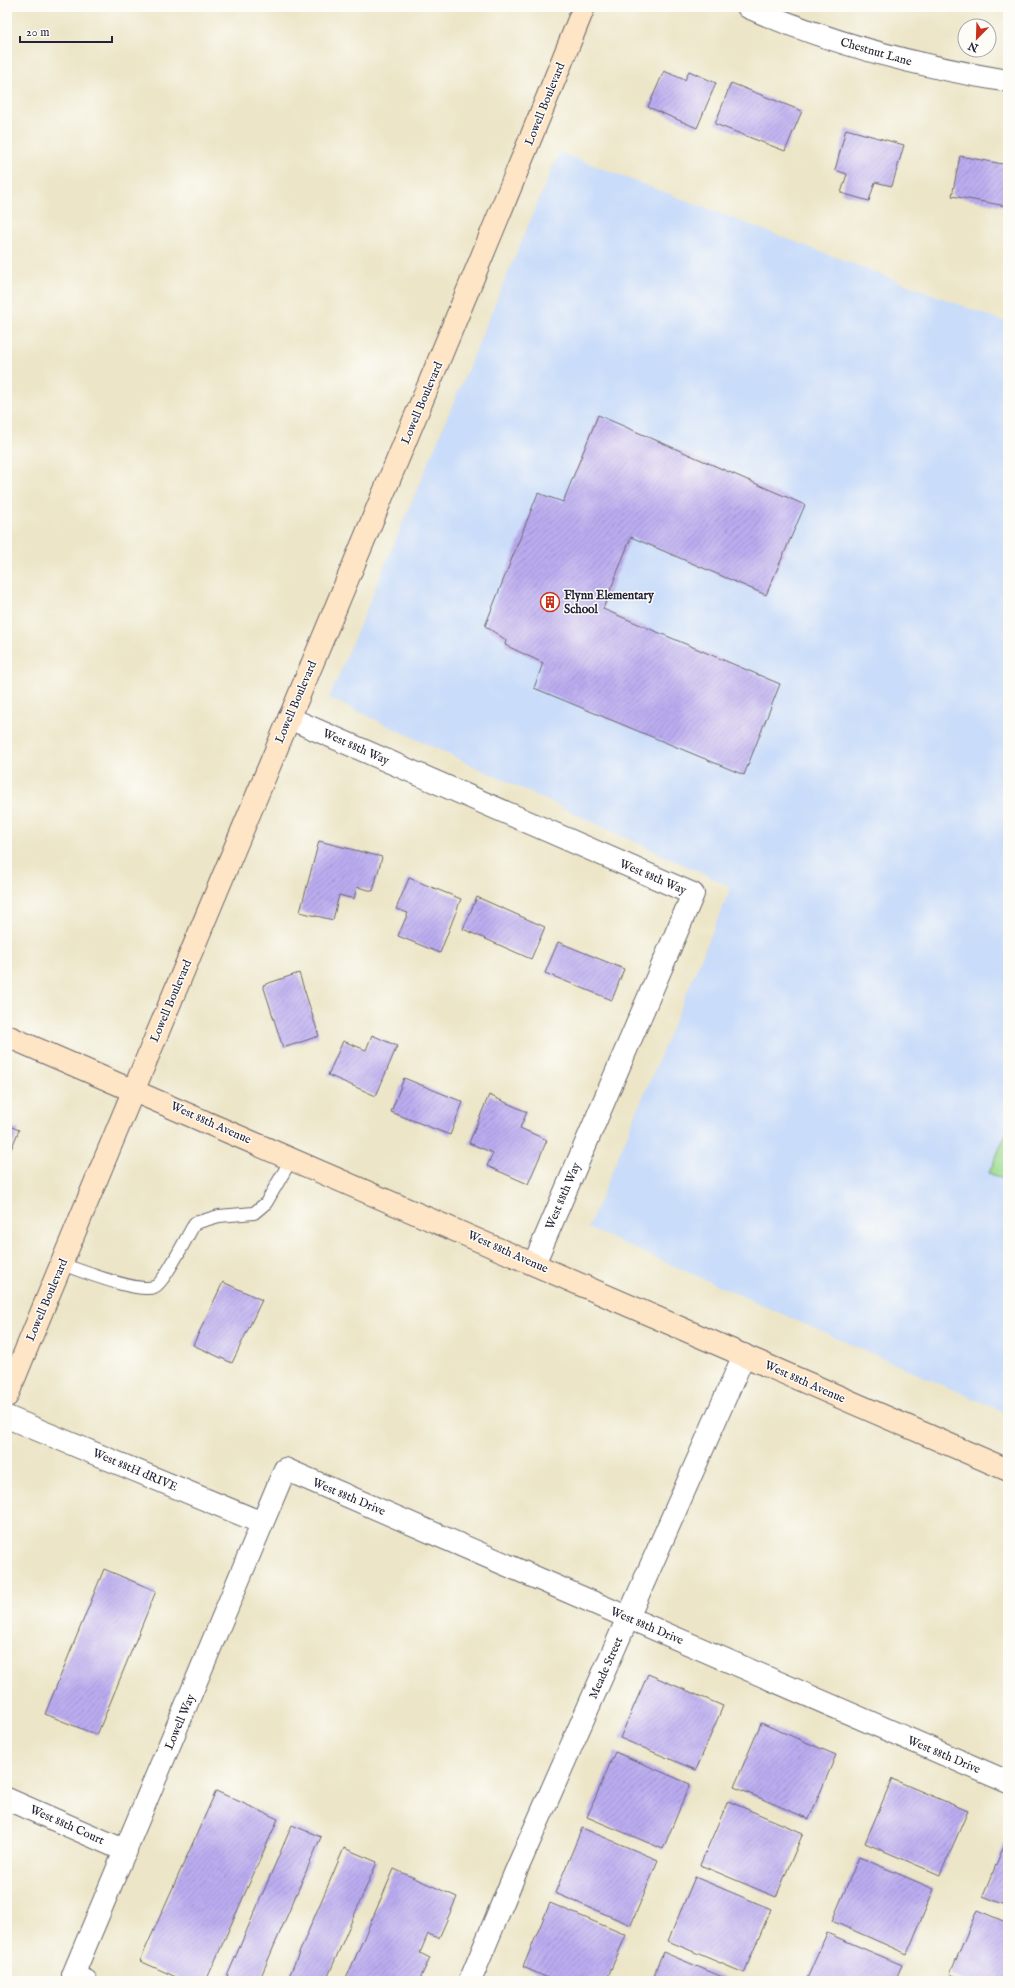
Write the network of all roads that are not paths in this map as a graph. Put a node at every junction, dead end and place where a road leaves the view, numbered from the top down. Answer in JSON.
{"nodes":[{"id":1,"x":584,"y":7,"type":"edge"},
{"id":2,"x":748,"y":7,"type":"edge"},
{"id":3,"x":1008,"y":82,"type":"edge"},
{"id":4,"x":289,"y":718,"type":"junction"},
{"id":5,"x":7,"y":1036,"type":"edge"},
{"id":6,"x":134,"y":1090,"type":"junction"},
{"id":7,"x":292,"y":1158,"type":"junction"},
{"id":8,"x":61,"y":1264,"type":"junction"},
{"id":9,"x":534,"y":1264,"type":"junction"},
{"id":10,"x":744,"y":1355,"type":"junction"},
{"id":11,"x":7,"y":1396,"type":"edge"},
{"id":12,"x":7,"y":1416,"type":"edge"},
{"id":13,"x":285,"y":1469,"type":"joint"},
{"id":14,"x":1008,"y":1470,"type":"edge"},
{"id":15,"x":262,"y":1523,"type":"junction"},
{"id":16,"x":628,"y":1618,"type":"junction"},
{"id":17,"x":1008,"y":1782,"type":"edge"},
{"id":18,"x":7,"y":1799,"type":"edge"},
{"id":19,"x":126,"y":1851,"type":"junction"},
{"id":20,"x":79,"y":1978,"type":"edge"},
{"id":21,"x":470,"y":1981,"type":"edge"}],
"edges":[{"from":1,"to":4,"type":"street","name":"Lowell Boulevard"},
{"from":2,"to":3,"type":"street","name":"Chestnut Lane"},
{"from":4,"to":6,"type":"street","name":"Lowell Boulevard"},
{"from":4,"to":9,"type":"street","name":"West 88th Way"},
{"from":5,"to":6,"type":"street","name":"West 88th Avenue"},
{"from":6,"to":7,"type":"street","name":"West 88th Avenue"},
{"from":6,"to":8,"type":"street","name":"Lowell Boulevard"},
{"from":7,"to":8,"type":"lane"},
{"from":7,"to":9,"type":"street","name":"West 88th Avenue"},
{"from":8,"to":11,"type":"street","name":"Lowell Boulevard"},
{"from":9,"to":10,"type":"street","name":"West 88th Avenue"},
{"from":10,"to":14,"type":"street","name":"West 88th Avenue"},
{"from":10,"to":16,"type":"street","name":"Meade Street"},
{"from":12,"to":15,"type":"street","name":"West 88tH dRIVE"},
{"from":13,"to":15,"type":"street","name":"Lowell Way"},
{"from":13,"to":16,"type":"street","name":"West 88th Drive"},
{"from":15,"to":19,"type":"street","name":"Lowell Way"},
{"from":16,"to":17,"type":"street","name":"West 88th Drive"},
{"from":16,"to":21,"type":"street","name":"Meade Street"},
{"from":18,"to":19,"type":"street","name":"West 88th Court"},
{"from":19,"to":20,"type":"street","name":"Lowell Way"}]}
